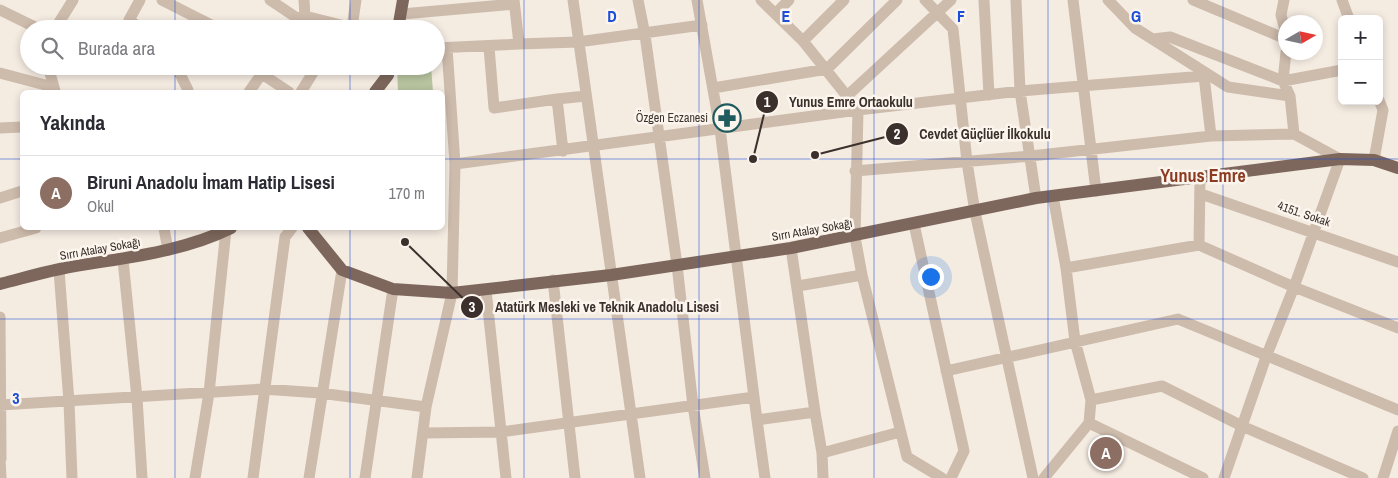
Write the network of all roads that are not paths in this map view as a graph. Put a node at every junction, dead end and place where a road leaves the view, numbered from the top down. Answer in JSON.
{"nodes":[{"id":1,"x":73,"y":0,"type":"edge"},
{"id":2,"x":140,"y":0,"type":"edge"},
{"id":3,"x":162,"y":0,"type":"edge"},
{"id":4,"x":270,"y":0,"type":"edge"},
{"id":5,"x":304,"y":0,"type":"edge"},
{"id":6,"x":356,"y":0,"type":"edge"},
{"id":7,"x":403,"y":0,"type":"edge"},
{"id":8,"x":573,"y":0,"type":"edge"},
{"id":9,"x":638,"y":0,"type":"edge"},
{"id":10,"x":697,"y":0,"type":"edge"},
{"id":11,"x":761,"y":0,"type":"edge"},
{"id":12,"x":789,"y":0,"type":"edge"},
{"id":13,"x":844,"y":0,"type":"edge"},
{"id":14,"x":897,"y":0,"type":"edge"},
{"id":15,"x":925,"y":0,"type":"edge"},
{"id":16,"x":951,"y":0,"type":"edge"},
{"id":17,"x":1016,"y":0,"type":"edge"},
{"id":18,"x":1073,"y":0,"type":"edge"},
{"id":19,"x":1108,"y":0,"type":"edge"},
{"id":20,"x":1193,"y":0,"type":"edge"},
{"id":21,"x":1284,"y":0,"type":"edge"},
{"id":22,"x":1342,"y":0,"type":"edge"},
{"id":23,"x":984,"y":1,"type":"edge"},
{"id":24,"x":514,"y":2,"type":"edge"},
{"id":25,"x":0,"y":10,"type":"edge"},
{"id":26,"x":776,"y":13,"type":"junction"},
{"id":27,"x":938,"y":13,"type":"junction"},
{"id":28,"x":402,"y":14,"type":"junction"},
{"id":29,"x":1281,"y":15,"type":"edge"},
{"id":30,"x":1348,"y":15,"type":"edge"},
{"id":31,"x":301,"y":17,"type":"junction"},
{"id":32,"x":21,"y":20,"type":"edge"},
{"id":33,"x":61,"y":20,"type":"edge"},
{"id":34,"x":130,"y":20,"type":"edge"},
{"id":35,"x":201,"y":20,"type":"edge"},
{"id":36,"x":298,"y":20,"type":"edge"},
{"id":37,"x":315,"y":20,"type":"edge"},
{"id":38,"x":350,"y":20,"type":"edge"},
{"id":39,"x":400,"y":20,"type":"edge"},
{"id":40,"x":702,"y":25,"type":"junction"},
{"id":41,"x":645,"y":34,"type":"junction"},
{"id":42,"x":1278,"y":37,"type":"edge"},
{"id":43,"x":1153,"y":40,"type":"junction"},
{"id":44,"x":803,"y":41,"type":"junction"},
{"id":45,"x":578,"y":42,"type":"junction"},
{"id":46,"x":519,"y":44,"type":"junction"},
{"id":47,"x":489,"y":47,"type":"junction"},
{"id":48,"x":445,"y":48,"type":"edge"},
{"id":49,"x":1285,"y":60,"type":"edge"},
{"id":50,"x":827,"y":69,"type":"junction"},
{"id":51,"x":1338,"y":71,"type":"edge"},
{"id":52,"x":0,"y":73,"type":"edge"},
{"id":53,"x":50,"y":75,"type":"edge"},
{"id":54,"x":180,"y":75,"type":"edge"},
{"id":55,"x":259,"y":75,"type":"edge"},
{"id":56,"x":269,"y":75,"type":"edge"},
{"id":57,"x":312,"y":75,"type":"edge"},
{"id":58,"x":386,"y":75,"type":"edge"},
{"id":59,"x":387,"y":75,"type":"edge"},
{"id":60,"x":445,"y":75,"type":"edge"},
{"id":61,"x":1283,"y":81,"type":"junction"},
{"id":62,"x":1084,"y":86,"type":"junction"},
{"id":63,"x":713,"y":88,"type":"junction"},
{"id":64,"x":54,"y":90,"type":"edge"},
{"id":65,"x":186,"y":90,"type":"edge"},
{"id":66,"x":250,"y":90,"type":"edge"},
{"id":67,"x":287,"y":90,"type":"edge"},
{"id":68,"x":302,"y":90,"type":"edge"},
{"id":69,"x":376,"y":90,"type":"edge"},
{"id":70,"x":380,"y":90,"type":"edge"},
{"id":71,"x":1020,"y":91,"type":"junction"},
{"id":72,"x":989,"y":95,"type":"junction"},
{"id":73,"x":586,"y":96,"type":"junction"},
{"id":74,"x":847,"y":96,"type":"junction"},
{"id":75,"x":1290,"y":96,"type":"junction"},
{"id":76,"x":557,"y":99,"type":"junction"},
{"id":77,"x":960,"y":99,"type":"junction"},
{"id":78,"x":1381,"y":105,"type":"edge"},
{"id":79,"x":858,"y":110,"type":"junction"},
{"id":80,"x":20,"y":127,"type":"edge"},
{"id":81,"x":0,"y":128,"type":"edge"},
{"id":82,"x":720,"y":129,"type":"junction"},
{"id":83,"x":1294,"y":134,"type":"junction"},
{"id":84,"x":1211,"y":136,"type":"junction"},
{"id":85,"x":659,"y":138,"type":"junction"},
{"id":86,"x":593,"y":146,"type":"junction"},
{"id":87,"x":1092,"y":148,"type":"junction"},
{"id":88,"x":563,"y":151,"type":"junction"},
{"id":89,"x":1031,"y":156,"type":"junction"},
{"id":90,"x":1340,"y":159,"type":"junction"},
{"id":91,"x":1374,"y":160,"type":"junction"},
{"id":92,"x":967,"y":162,"type":"junction"},
{"id":93,"x":455,"y":164,"type":"junction"},
{"id":94,"x":1398,"y":168,"type":"edge"},
{"id":95,"x":855,"y":171,"type":"junction"},
{"id":96,"x":1200,"y":178,"type":"junction"},
{"id":97,"x":1096,"y":190,"type":"junction"},
{"id":98,"x":20,"y":192,"type":"edge"},
{"id":99,"x":1201,"y":194,"type":"junction"},
{"id":100,"x":1052,"y":196,"type":"junction"},
{"id":101,"x":0,"y":198,"type":"edge"},
{"id":102,"x":1036,"y":198,"type":"junction"},
{"id":103,"x":975,"y":212,"type":"junction"},
{"id":104,"x":914,"y":224,"type":"junction"},
{"id":105,"x":29,"y":230,"type":"edge"},
{"id":106,"x":164,"y":230,"type":"edge"},
{"id":107,"x":225,"y":230,"type":"edge"},
{"id":108,"x":228,"y":230,"type":"edge"},
{"id":109,"x":290,"y":230,"type":"edge"},
{"id":110,"x":310,"y":230,"type":"edge"},
{"id":111,"x":1315,"y":232,"type":"junction"},
{"id":112,"x":855,"y":237,"type":"junction"},
{"id":113,"x":0,"y":238,"type":"edge"},
{"id":114,"x":1200,"y":245,"type":"junction"},
{"id":115,"x":791,"y":248,"type":"junction"},
{"id":116,"x":168,"y":250,"type":"junction"},
{"id":117,"x":735,"y":256,"type":"junction"},
{"id":118,"x":123,"y":260,"type":"junction"},
{"id":119,"x":1398,"y":262,"type":"edge"},
{"id":120,"x":677,"y":265,"type":"junction"},
{"id":121,"x":1066,"y":268,"type":"junction"},
{"id":122,"x":59,"y":270,"type":"junction"},
{"id":123,"x":342,"y":270,"type":"junction"},
{"id":124,"x":611,"y":275,"type":"junction"},
{"id":125,"x":862,"y":276,"type":"junction"},
{"id":126,"x":553,"y":280,"type":"junction"},
{"id":127,"x":0,"y":284,"type":"edge"},
{"id":128,"x":798,"y":286,"type":"junction"},
{"id":129,"x":1294,"y":287,"type":"junction"},
{"id":130,"x":393,"y":289,"type":"junction"},
{"id":131,"x":486,"y":290,"type":"junction"},
{"id":132,"x":452,"y":293,"type":"junction"},
{"id":133,"x":0,"y":317,"type":"edge"},
{"id":134,"x":1398,"y":328,"type":"edge"},
{"id":135,"x":1076,"y":341,"type":"junction"},
{"id":136,"x":1,"y":350,"type":"edge"},
{"id":137,"x":1005,"y":356,"type":"junction"},
{"id":138,"x":1266,"y":357,"type":"junction"},
{"id":139,"x":946,"y":371,"type":"junction"},
{"id":140,"x":264,"y":389,"type":"junction"},
{"id":141,"x":320,"y":393,"type":"junction"},
{"id":142,"x":209,"y":394,"type":"junction"},
{"id":143,"x":754,"y":397,"type":"junction"},
{"id":144,"x":137,"y":398,"type":"junction"},
{"id":145,"x":376,"y":400,"type":"junction"},
{"id":146,"x":1092,"y":400,"type":"junction"},
{"id":147,"x":69,"y":402,"type":"junction"},
{"id":148,"x":1,"y":405,"type":"edge"},
{"id":149,"x":693,"y":406,"type":"junction"},
{"id":150,"x":426,"y":407,"type":"junction"},
{"id":151,"x":1398,"y":410,"type":"edge"},
{"id":152,"x":815,"y":412,"type":"junction"},
{"id":153,"x":631,"y":415,"type":"junction"},
{"id":154,"x":757,"y":420,"type":"junction"},
{"id":155,"x":568,"y":423,"type":"junction"},
{"id":156,"x":1089,"y":423,"type":"junction"},
{"id":157,"x":1242,"y":426,"type":"junction"},
{"id":158,"x":1398,"y":431,"type":"edge"},
{"id":159,"x":501,"y":432,"type":"junction"},
{"id":160,"x":900,"y":432,"type":"junction"},
{"id":161,"x":424,"y":433,"type":"junction"},
{"id":162,"x":822,"y":453,"type":"junction"},
{"id":163,"x":1,"y":459,"type":"edge"},
{"id":164,"x":825,"y":477,"type":"edge"},
{"id":165,"x":1,"y":478,"type":"edge"},
{"id":166,"x":72,"y":478,"type":"edge"},
{"id":167,"x":142,"y":478,"type":"edge"},
{"id":168,"x":195,"y":478,"type":"edge"},
{"id":169,"x":253,"y":478,"type":"edge"},
{"id":170,"x":308,"y":478,"type":"edge"},
{"id":171,"x":364,"y":478,"type":"edge"},
{"id":172,"x":417,"y":478,"type":"edge"},
{"id":173,"x":506,"y":478,"type":"edge"},
{"id":174,"x":575,"y":478,"type":"edge"},
{"id":175,"x":640,"y":478,"type":"edge"},
{"id":176,"x":705,"y":478,"type":"edge"},
{"id":177,"x":765,"y":478,"type":"edge"},
{"id":178,"x":942,"y":478,"type":"edge"},
{"id":179,"x":952,"y":478,"type":"edge"},
{"id":180,"x":1034,"y":478,"type":"edge"},
{"id":181,"x":1044,"y":478,"type":"edge"},
{"id":182,"x":1203,"y":478,"type":"edge"},
{"id":183,"x":1224,"y":478,"type":"edge"},
{"id":184,"x":1363,"y":478,"type":"edge"},
{"id":185,"x":1383,"y":478,"type":"edge"}],
"edges":[{"from":1,"to":33,"type":"street"},
{"from":2,"to":34,"type":"street"},
{"from":3,"to":35,"type":"street"},
{"from":4,"to":31,"type":"street"},
{"from":5,"to":31,"type":"street"},
{"from":6,"to":38,"type":"street"},
{"from":7,"to":28,"type":"main road"},
{"from":8,"to":45,"type":"street"},
{"from":9,"to":41,"type":"street"},
{"from":10,"to":40,"type":"street"},
{"from":11,"to":26,"type":"street"},
{"from":12,"to":26,"type":"street"},
{"from":13,"to":44,"type":"street"},
{"from":14,"to":50,"type":"street"},
{"from":15,"to":27,"type":"street"},
{"from":16,"to":27,"type":"street"},
{"from":17,"to":71,"type":"street"},
{"from":18,"to":62,"type":"street"},
{"from":19,"to":43,"type":"street"},
{"from":20,"to":42,"type":"street"},
{"from":21,"to":29,"type":"street"},
{"from":22,"to":30,"type":"street"},
{"from":23,"to":72,"type":"street"},
{"from":24,"to":28,"type":"street"},
{"from":24,"to":46,"type":"street"},
{"from":25,"to":32,"type":"street"},
{"from":26,"to":44,"type":"street"},
{"from":27,"to":74,"type":"street"},
{"from":27,"to":77,"type":"street"},
{"from":28,"to":39,"type":"main road"},
{"from":31,"to":36,"type":"street"},
{"from":31,"to":37,"type":"street"},
{"from":40,"to":41,"type":"street"},
{"from":40,"to":63,"type":"street"},
{"from":41,"to":45,"type":"street"},
{"from":41,"to":85,"type":"street"},
{"from":43,"to":61,"type":"street"},
{"from":43,"to":75,"type":"street"},
{"from":44,"to":50,"type":"street"},
{"from":45,"to":46,"type":"street"},
{"from":45,"to":73,"type":"street"},
{"from":46,"to":47,"type":"street"},
{"from":47,"to":48,"type":"street"},
{"from":47,"to":76,"type":"street"},
{"from":49,"to":61,"type":"street"},
{"from":50,"to":63,"type":"street"},
{"from":50,"to":74,"type":"street"},
{"from":51,"to":61,"type":"street"},
{"from":52,"to":64,"type":"street"},
{"from":53,"to":64,"type":"street"},
{"from":54,"to":65,"type":"street"},
{"from":55,"to":66,"type":"street"},
{"from":56,"to":67,"type":"street"},
{"from":57,"to":68,"type":"street"},
{"from":58,"to":69,"type":"main road"},
{"from":59,"to":70,"type":"street"},
{"from":60,"to":93,"type":"street"},
{"from":61,"to":75,"type":"street"},
{"from":62,"to":71,"type":"street"},
{"from":62,"to":84,"type":"street"},
{"from":62,"to":87,"type":"street"},
{"from":63,"to":82,"type":"street"},
{"from":71,"to":72,"type":"street"},
{"from":71,"to":89,"type":"street"},
{"from":72,"to":77,"type":"street"},
{"from":73,"to":76,"type":"street"},
{"from":73,"to":86,"type":"street"},
{"from":74,"to":79,"type":"street"},
{"from":75,"to":83,"type":"street"},
{"from":76,"to":88,"type":"street"},
{"from":77,"to":79,"type":"street"},
{"from":77,"to":92,"type":"street"},
{"from":78,"to":91,"type":"street"},
{"from":79,"to":82,"type":"street"},
{"from":79,"to":95,"type":"street"},
{"from":80,"to":81,"type":"street"},
{"from":82,"to":85,"type":"street"},
{"from":82,"to":117,"type":"street"},
{"from":83,"to":84,"type":"street"},
{"from":83,"to":90,"type":"street"},
{"from":84,"to":87,"type":"street"},
{"from":85,"to":86,"type":"street"},
{"from":85,"to":120,"type":"street"},
{"from":86,"to":88,"type":"street"},
{"from":86,"to":124,"type":"street"},
{"from":87,"to":89,"type":"street"},
{"from":87,"to":97,"type":"street"},
{"from":88,"to":93,"type":"street"},
{"from":89,"to":92,"type":"street"},
{"from":89,"to":102,"type":"street"},
{"from":90,"to":91,"type":"main road","name":"Sırrı Atalay Sokağı"},
{"from":90,"to":96,"type":"main road","name":"Sırrı Atalay Sokağı"},
{"from":90,"to":111,"type":"street"},
{"from":91,"to":94,"type":"main road","name":"Sırrı Atalay Sokağı"},
{"from":92,"to":95,"type":"street"},
{"from":92,"to":103,"type":"street"},
{"from":93,"to":132,"type":"street"},
{"from":95,"to":112,"type":"street"},
{"from":96,"to":97,"type":"main road","name":"Sırrı Atalay Sokağı"},
{"from":96,"to":99,"type":"street"},
{"from":97,"to":100,"type":"main road","name":"Sırrı Atalay Sokağı"},
{"from":98,"to":101,"type":"street"},
{"from":99,"to":111,"type":"street","name":"4151. Sokak"},
{"from":99,"to":114,"type":"street"},
{"from":100,"to":102,"type":"main road","name":"Sırrı Atalay Sokağı"},
{"from":100,"to":121,"type":"street"},
{"from":102,"to":103,"type":"main road","name":"Sırrı Atalay Sokağı"},
{"from":103,"to":104,"type":"main road","name":"Sırrı Atalay Sokağı"},
{"from":103,"to":137,"type":"street"},
{"from":104,"to":112,"type":"main road","name":"Sırrı Atalay Sokağı"},
{"from":104,"to":139,"type":"street"},
{"from":105,"to":113,"type":"street"},
{"from":106,"to":116,"type":"street"},
{"from":107,"to":116,"type":"main road","name":"Sırrı Atalay Sokağı"},
{"from":108,"to":142,"type":"street"},
{"from":109,"to":140,"type":"street"},
{"from":110,"to":123,"type":"main road"},
{"from":111,"to":119,"type":"street","name":"4151. Sokak"},
{"from":111,"to":129,"type":"street"},
{"from":112,"to":115,"type":"main road","name":"Sırrı Atalay Sokağı"},
{"from":112,"to":125,"type":"street"},
{"from":114,"to":121,"type":"street"},
{"from":114,"to":129,"type":"street"},
{"from":115,"to":117,"type":"main road","name":"Sırrı Atalay Sokağı"},
{"from":115,"to":128,"type":"street"},
{"from":116,"to":118,"type":"main road","name":"Sırrı Atalay Sokağı"},
{"from":117,"to":120,"type":"main road","name":"Sırrı Atalay Sokağı"},
{"from":117,"to":143,"type":"street"},
{"from":118,"to":122,"type":"main road","name":"Sırrı Atalay Sokağı"},
{"from":118,"to":144,"type":"street"},
{"from":120,"to":124,"type":"main road","name":"Sırrı Atalay Sokağı"},
{"from":120,"to":149,"type":"street"},
{"from":121,"to":135,"type":"street"},
{"from":122,"to":127,"type":"main road","name":"Sırrı Atalay Sokağı"},
{"from":122,"to":147,"type":"street"},
{"from":123,"to":130,"type":"main road","name":"Sırrı Atalay Sokağı"},
{"from":123,"to":141,"type":"street"},
{"from":124,"to":126,"type":"main road","name":"Sırrı Atalay Sokağı"},
{"from":124,"to":153,"type":"street"},
{"from":125,"to":128,"type":"street"},
{"from":125,"to":160,"type":"street"},
{"from":126,"to":131,"type":"main road","name":"Sırrı Atalay Sokağı"},
{"from":126,"to":155,"type":"street"},
{"from":128,"to":152,"type":"street"},
{"from":129,"to":134,"type":"street"},
{"from":129,"to":138,"type":"street"},
{"from":130,"to":132,"type":"main road","name":"Sırrı Atalay Sokağı"},
{"from":130,"to":145,"type":"street"},
{"from":131,"to":132,"type":"main road","name":"Sırrı Atalay Sokağı"},
{"from":131,"to":159,"type":"street"},
{"from":132,"to":150,"type":"street"},
{"from":133,"to":136,"type":"street"},
{"from":135,"to":137,"type":"street"},
{"from":135,"to":138,"type":"street"},
{"from":135,"to":146,"type":"street"},
{"from":136,"to":148,"type":"street"},
{"from":137,"to":139,"type":"street"},
{"from":137,"to":180,"type":"street"},
{"from":138,"to":151,"type":"street"},
{"from":138,"to":157,"type":"street"},
{"from":139,"to":179,"type":"street"},
{"from":140,"to":141,"type":"street"},
{"from":140,"to":142,"type":"street"},
{"from":140,"to":169,"type":"street"},
{"from":141,"to":145,"type":"street"},
{"from":141,"to":170,"type":"street"},
{"from":142,"to":144,"type":"street"},
{"from":142,"to":168,"type":"street"},
{"from":143,"to":149,"type":"street"},
{"from":143,"to":154,"type":"street"},
{"from":144,"to":147,"type":"street"},
{"from":144,"to":167,"type":"street"},
{"from":145,"to":150,"type":"street"},
{"from":145,"to":171,"type":"street"},
{"from":146,"to":156,"type":"street"},
{"from":146,"to":157,"type":"street"},
{"from":147,"to":148,"type":"street"},
{"from":147,"to":166,"type":"street"},
{"from":148,"to":163,"type":"street"},
{"from":149,"to":153,"type":"street"},
{"from":149,"to":176,"type":"street"},
{"from":150,"to":161,"type":"street"},
{"from":152,"to":154,"type":"street"},
{"from":152,"to":162,"type":"street"},
{"from":153,"to":155,"type":"street"},
{"from":153,"to":175,"type":"street"},
{"from":154,"to":177,"type":"street"},
{"from":155,"to":159,"type":"street"},
{"from":155,"to":174,"type":"street"},
{"from":156,"to":181,"type":"street"},
{"from":156,"to":182,"type":"street"},
{"from":157,"to":183,"type":"street"},
{"from":157,"to":184,"type":"street"},
{"from":158,"to":185,"type":"street"},
{"from":159,"to":161,"type":"street"},
{"from":159,"to":173,"type":"street"},
{"from":160,"to":162,"type":"street"},
{"from":160,"to":178,"type":"street"},
{"from":161,"to":172,"type":"street"},
{"from":162,"to":164,"type":"street"},
{"from":163,"to":165,"type":"street"}]}
